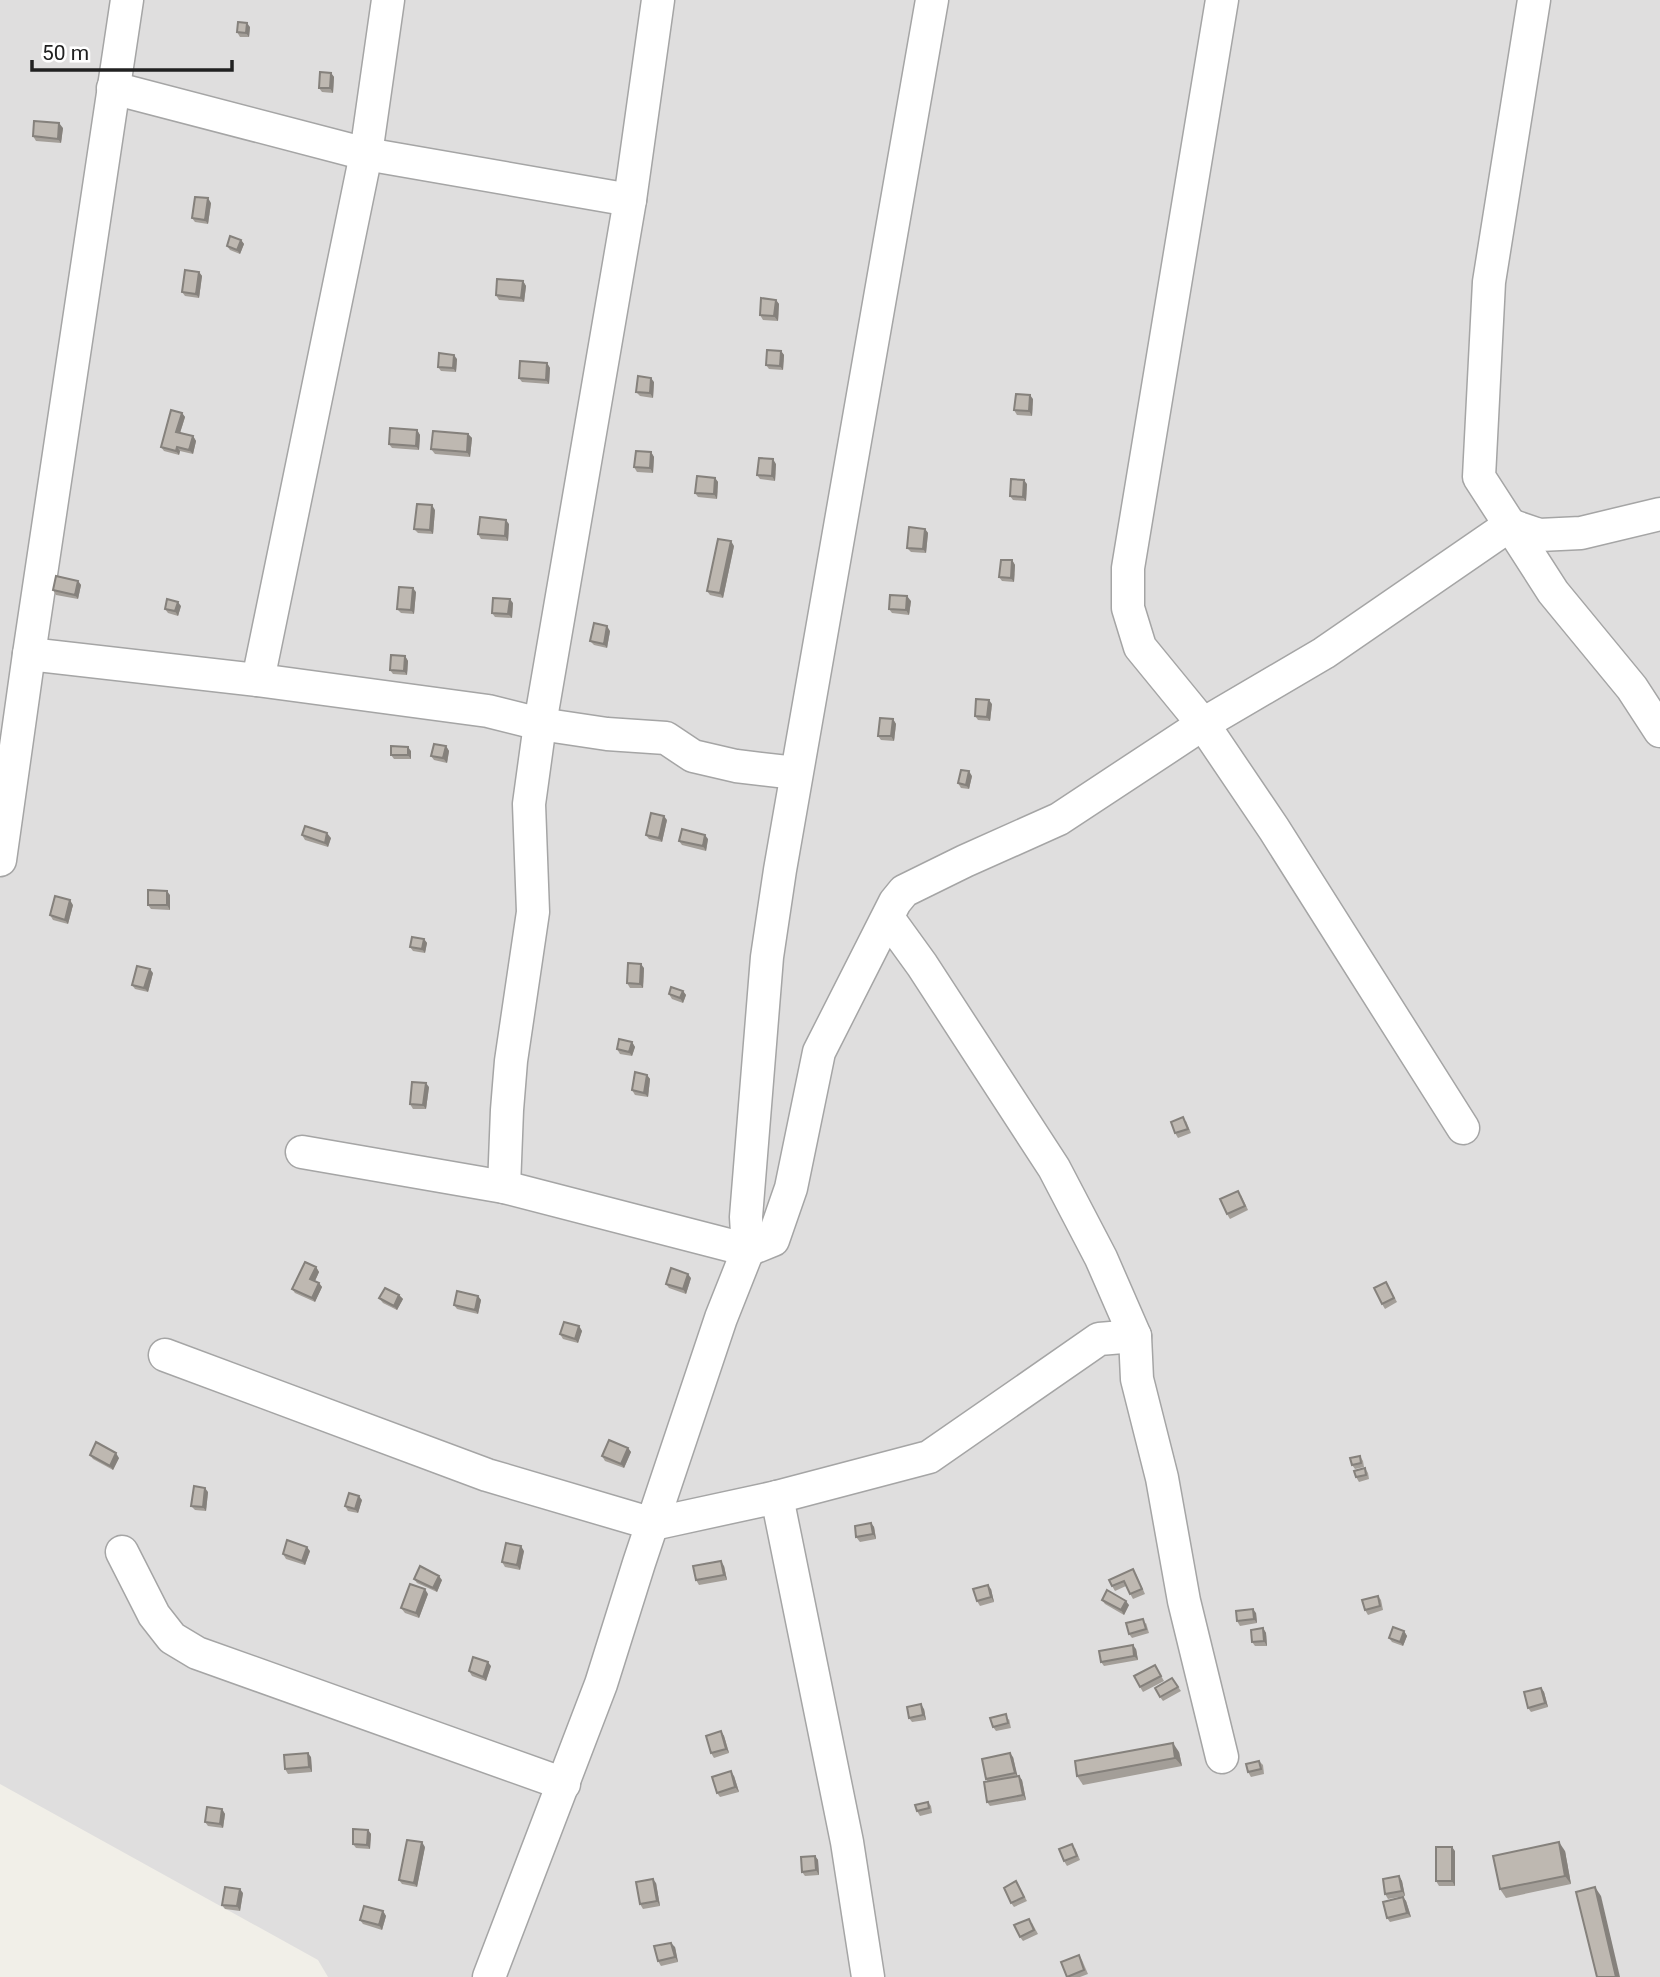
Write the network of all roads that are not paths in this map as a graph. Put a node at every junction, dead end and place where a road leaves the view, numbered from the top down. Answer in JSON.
{"nodes":[{"id":1,"x":127,"y":0,"type":"edge"},
{"id":2,"x":388,"y":0,"type":"edge"},
{"id":3,"x":657,"y":0,"type":"edge"},
{"id":4,"x":932,"y":0,"type":"edge"},
{"id":5,"x":1222,"y":0,"type":"edge"},
{"id":6,"x":1534,"y":0,"type":"edge"},
{"id":7,"x":113,"y":88,"type":"junction"},
{"id":8,"x":366,"y":154,"type":"junction"},
{"id":9,"x":631,"y":200,"type":"junction"},
{"id":10,"x":1660,"y":514,"type":"edge"},
{"id":11,"x":1510,"y":525,"type":"junction"},
{"id":12,"x":29,"y":654,"type":"junction"},
{"id":13,"x":258,"y":680,"type":"junction"},
{"id":14,"x":540,"y":724,"type":"junction"},
{"id":15,"x":1203,"y":724,"type":"junction"},
{"id":16,"x":1660,"y":731,"type":"edge"},
{"id":17,"x":796,"y":773,"type":"junction"},
{"id":18,"x":0,"y":860,"type":"edge"},
{"id":19,"x":888,"y":918,"type":"junction"},
{"id":20,"x":1463,"y":1128,"type":"dead end"},
{"id":21,"x":302,"y":1152,"type":"dead end"},
{"id":22,"x":504,"y":1187,"type":"junction"},
{"id":23,"x":748,"y":1250,"type":"junction"},
{"id":24,"x":1135,"y":1336,"type":"junction"},
{"id":25,"x":165,"y":1355,"type":"dead end"},
{"id":26,"x":777,"y":1497,"type":"junction"},
{"id":27,"x":653,"y":1524,"type":"junction"},
{"id":28,"x":122,"y":1552,"type":"dead end"},
{"id":29,"x":1222,"y":1757,"type":"dead end"},
{"id":30,"x":564,"y":1784,"type":"junction"},
{"id":31,"x":489,"y":1977,"type":"edge"},
{"id":32,"x":868,"y":1977,"type":"edge"}],
"edges":[{"from":1,"to":7,"type":"street"},
{"from":2,"to":8,"type":"street"},
{"from":3,"to":9,"type":"street"},
{"from":4,"to":17,"type":"street"},
{"from":5,"to":15,"type":"street"},
{"from":6,"to":11,"type":"street"},
{"from":7,"to":8,"type":"street"},
{"from":7,"to":12,"type":"street"},
{"from":8,"to":9,"type":"street"},
{"from":8,"to":13,"type":"street"},
{"from":9,"to":14,"type":"street"},
{"from":10,"to":11,"type":"street"},
{"from":11,"to":15,"type":"street"},
{"from":11,"to":16,"type":"street"},
{"from":12,"to":13,"type":"street"},
{"from":12,"to":18,"type":"street"},
{"from":13,"to":14,"type":"street"},
{"from":14,"to":17,"type":"street"},
{"from":14,"to":22,"type":"street"},
{"from":15,"to":19,"type":"street"},
{"from":15,"to":20,"type":"street"},
{"from":17,"to":23,"type":"street"},
{"from":19,"to":23,"type":"street"},
{"from":19,"to":24,"type":"street"},
{"from":21,"to":22,"type":"street"},
{"from":22,"to":23,"type":"street"},
{"from":23,"to":27,"type":"street"},
{"from":24,"to":26,"type":"street"},
{"from":24,"to":29,"type":"street"},
{"from":25,"to":27,"type":"street"},
{"from":26,"to":27,"type":"street"},
{"from":26,"to":32,"type":"street"},
{"from":27,"to":30,"type":"street"},
{"from":28,"to":30,"type":"street"},
{"from":30,"to":31,"type":"street"}]}
